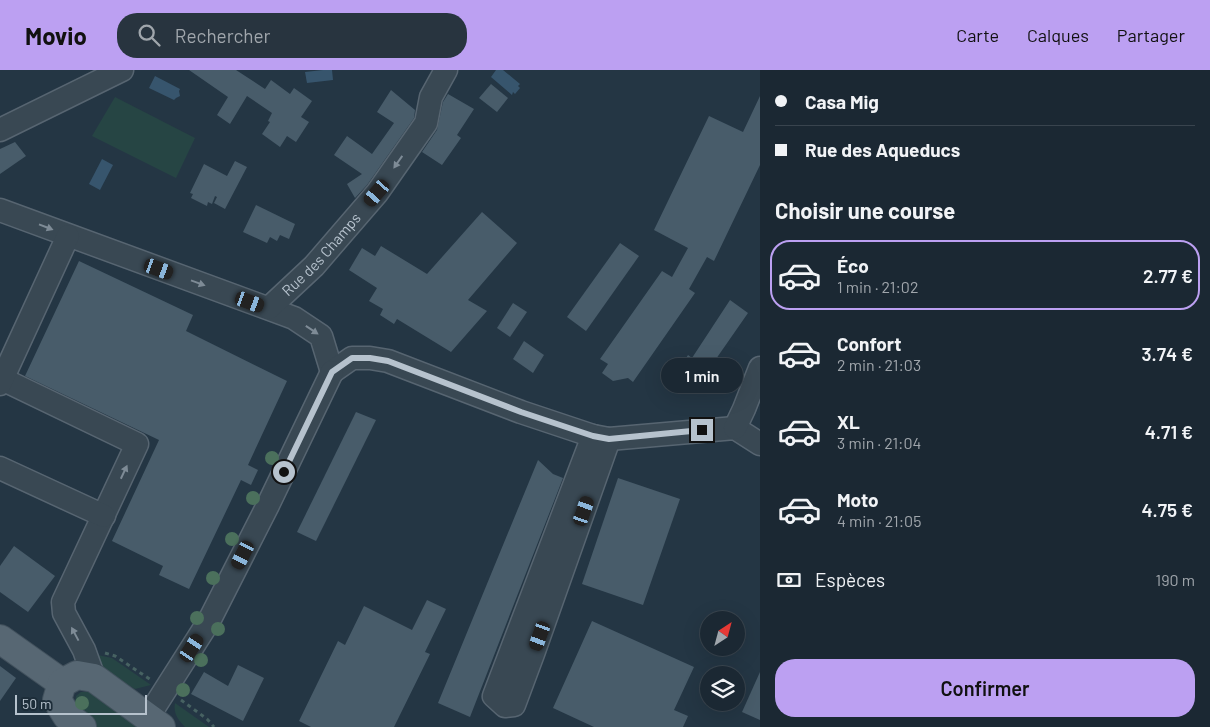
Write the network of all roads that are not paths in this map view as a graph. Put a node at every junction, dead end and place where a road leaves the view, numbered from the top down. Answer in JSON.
{"nodes":[{"id":1,"x":122,"y":70,"type":"edge"},
{"id":2,"x":446,"y":70,"type":"edge"},
{"id":3,"x":0,"y":130,"type":"edge"},
{"id":4,"x":0,"y":210,"type":"edge"},
{"id":5,"x":68,"y":236,"type":"junction"},
{"id":6,"x":268,"y":308,"type":"junction"},
{"id":7,"x":760,"y":368,"type":"edge"},
{"id":8,"x":332,"y":372,"type":"junction"},
{"id":9,"x":1,"y":381,"type":"edge"},
{"id":10,"x":735,"y":428,"type":"junction"},
{"id":11,"x":601,"y":438,"type":"junction"},
{"id":12,"x":760,"y":444,"type":"edge"},
{"id":13,"x":0,"y":468,"type":"edge"},
{"id":14,"x":104,"y":516,"type":"junction"},
{"id":15,"x":0,"y":639,"type":"edge"},
{"id":16,"x":94,"y":678,"type":"junction"},
{"id":17,"x":62,"y":683,"type":"junction"},
{"id":18,"x":154,"y":722,"type":"edge"},
{"id":19,"x":82,"y":727,"type":"edge"}],
"edges":[{"from":1,"to":3,"type":"street"},
{"from":2,"to":6,"type":"street","name":"Rue des Champs","one_way":true},
{"from":4,"to":5,"type":"street","one_way":true},
{"from":5,"to":6,"type":"street","one_way":true},
{"from":5,"to":9,"type":"street"},
{"from":6,"to":8,"type":"street","one_way":true},
{"from":7,"to":10,"type":"street"},
{"from":8,"to":11,"type":"street"},
{"from":8,"to":18,"type":"street"},
{"from":14,"to":9,"type":"street","one_way":true},
{"from":10,"to":11,"type":"street"},
{"from":10,"to":12,"type":"street"},
{"from":11,"to":11,"type":"street"},
{"from":13,"to":14,"type":"street"},
{"from":16,"to":14,"type":"street","one_way":true},
{"from":15,"to":17,"type":"main road"},
{"from":16,"to":17,"type":"main road"},
{"from":16,"to":18,"type":"main road"},
{"from":17,"to":19,"type":"main road"}]}
